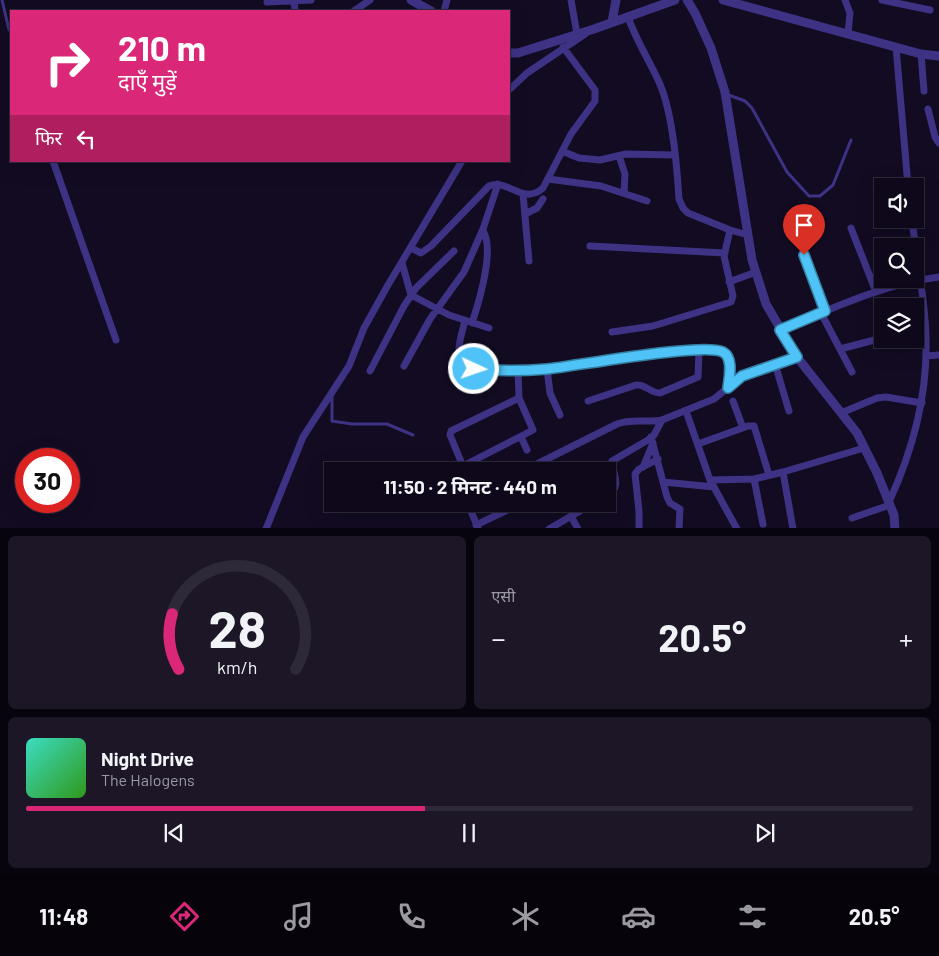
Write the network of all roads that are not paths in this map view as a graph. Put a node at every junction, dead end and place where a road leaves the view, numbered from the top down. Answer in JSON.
{"nodes":[{"id":1,"x":2,"y":0,"type":"edge"},
{"id":2,"x":312,"y":0,"type":"edge"},
{"id":3,"x":411,"y":0,"type":"edge"},
{"id":4,"x":571,"y":0,"type":"edge"},
{"id":5,"x":616,"y":0,"type":"edge"},
{"id":6,"x":675,"y":0,"type":"edge"},
{"id":7,"x":687,"y":0,"type":"edge"},
{"id":8,"x":723,"y":0,"type":"edge"},
{"id":9,"x":845,"y":0,"type":"edge"},
{"id":10,"x":882,"y":0,"type":"edge"},
{"id":11,"x":294,"y":1,"type":"edge"},
{"id":12,"x":367,"y":1,"type":"edge"},
{"id":13,"x":267,"y":2,"type":"dead end"},
{"id":14,"x":744,"y":2,"type":"edge"},
{"id":15,"x":421,"y":9,"type":"edge"},
{"id":16,"x":355,"y":10,"type":"edge"},
{"id":17,"x":930,"y":10,"type":"dead end"},
{"id":18,"x":628,"y":17,"type":"junction"},
{"id":19,"x":612,"y":22,"type":"junction"},
{"id":20,"x":594,"y":29,"type":"junction"},
{"id":21,"x":9,"y":30,"type":"dead end"},
{"id":22,"x":848,"y":33,"type":"junction"},
{"id":23,"x":577,"y":34,"type":"junction"},
{"id":24,"x":564,"y":47,"type":"junction"},
{"id":25,"x":896,"y":47,"type":"junction"},
{"id":26,"x":510,"y":53,"type":"edge"},
{"id":27,"x":921,"y":54,"type":"junction"},
{"id":28,"x":939,"y":56,"type":"edge"},
{"id":29,"x":510,"y":89,"type":"edge"},
{"id":30,"x":924,"y":91,"type":"dead end"},
{"id":31,"x":726,"y":94,"type":"junction"},
{"id":32,"x":928,"y":109,"type":"dead end"},
{"id":33,"x":851,"y":140,"type":"dead end"},
{"id":34,"x":939,"y":143,"type":"edge"},
{"id":35,"x":562,"y":151,"type":"junction"},
{"id":36,"x":674,"y":155,"type":"junction"},
{"id":37,"x":619,"y":156,"type":"junction"},
{"id":38,"x":53,"y":162,"type":"edge"},
{"id":39,"x":461,"y":162,"type":"edge"},
{"id":40,"x":907,"y":178,"type":"edge"},
{"id":41,"x":548,"y":179,"type":"junction"},
{"id":42,"x":498,"y":184,"type":"junction"},
{"id":43,"x":624,"y":193,"type":"junction"},
{"id":44,"x":524,"y":194,"type":"junction"},
{"id":45,"x":543,"y":199,"type":"dead end"},
{"id":46,"x":647,"y":201,"type":"dead end"},
{"id":47,"x":525,"y":214,"type":"junction"},
{"id":48,"x":851,"y":228,"type":"dead end"},
{"id":49,"x":730,"y":230,"type":"junction"},
{"id":50,"x":482,"y":231,"type":"junction"},
{"id":51,"x":748,"y":234,"type":"junction"},
{"id":52,"x":590,"y":246,"type":"dead end"},
{"id":53,"x":412,"y":248,"type":"junction"},
{"id":54,"x":454,"y":251,"type":"dead end"},
{"id":55,"x":724,"y":254,"type":"junction"},
{"id":56,"x":804,"y":255,"type":"dead end"},
{"id":57,"x":528,"y":261,"type":"dead end"},
{"id":58,"x":402,"y":262,"type":"junction"},
{"id":59,"x":756,"y":272,"type":"junction"},
{"id":60,"x":939,"y":277,"type":"edge"},
{"id":61,"x":924,"y":279,"type":"edge"},
{"id":62,"x":729,"y":282,"type":"junction"},
{"id":63,"x":890,"y":288,"type":"edge"},
{"id":64,"x":921,"y":288,"type":"edge"},
{"id":65,"x":876,"y":292,"type":"junction"},
{"id":66,"x":411,"y":295,"type":"junction"},
{"id":67,"x":436,"y":310,"type":"junction"},
{"id":68,"x":823,"y":312,"type":"junction"},
{"id":69,"x":469,"y":322,"type":"junction"},
{"id":70,"x":489,"y":328,"type":"dead end"},
{"id":71,"x":780,"y":330,"type":"junction"},
{"id":72,"x":612,"y":332,"type":"dead end"},
{"id":73,"x":116,"y":340,"type":"dead end"},
{"id":74,"x":874,"y":340,"type":"edge"},
{"id":75,"x":840,"y":349,"type":"junction"},
{"id":76,"x":699,"y":350,"type":"junction"},
{"id":77,"x":939,"y":355,"type":"edge"},
{"id":78,"x":926,"y":356,"type":"junction"},
{"id":79,"x":797,"y":357,"type":"junction"},
{"id":80,"x":775,"y":364,"type":"junction"},
{"id":81,"x":404,"y":366,"type":"dead end"},
{"id":82,"x":548,"y":369,"type":"junction"},
{"id":83,"x":518,"y":370,"type":"junction"},
{"id":84,"x":370,"y":371,"type":"dead end"},
{"id":85,"x":852,"y":372,"type":"dead end"},
{"id":86,"x":728,"y":388,"type":"junction"},
{"id":87,"x":332,"y":393,"type":"junction"},
{"id":88,"x":519,"y":398,"type":"junction"},
{"id":89,"x":588,"y":401,"type":"dead end"},
{"id":90,"x":732,"y":402,"type":"dead end"},
{"id":91,"x":922,"y":402,"type":"junction"},
{"id":92,"x":686,"y":411,"type":"junction"},
{"id":93,"x":789,"y":411,"type":"dead end"},
{"id":94,"x":841,"y":413,"type":"junction"},
{"id":95,"x":560,"y":415,"type":"dead end"},
{"id":96,"x":658,"y":421,"type":"junction"},
{"id":97,"x":743,"y":428,"type":"junction"},
{"id":98,"x":413,"y":435,"type":"dead end"},
{"id":99,"x":522,"y":437,"type":"junction"},
{"id":100,"x":653,"y":438,"type":"junction"},
{"id":101,"x":698,"y":444,"type":"junction"},
{"id":102,"x":864,"y":448,"type":"junction"},
{"id":103,"x":527,"y":450,"type":"dead end"},
{"id":104,"x":658,"y":459,"type":"junction"},
{"id":105,"x":461,"y":462,"type":"edge"},
{"id":106,"x":477,"y":462,"type":"edge"},
{"id":107,"x":542,"y":462,"type":"edge"},
{"id":108,"x":613,"y":462,"type":"edge"},
{"id":109,"x":642,"y":467,"type":"junction"},
{"id":110,"x":783,"y":472,"type":"junction"},
{"id":111,"x":769,"y":476,"type":"junction"},
{"id":112,"x":754,"y":479,"type":"junction"},
{"id":113,"x":710,"y":480,"type":"junction"},
{"id":114,"x":663,"y":482,"type":"junction"},
{"id":115,"x":714,"y":487,"type":"junction"},
{"id":116,"x":889,"y":504,"type":"junction"},
{"id":117,"x":471,"y":512,"type":"edge"},
{"id":118,"x":505,"y":512,"type":"edge"},
{"id":119,"x":578,"y":512,"type":"edge"},
{"id":120,"x":571,"y":516,"type":"junction"},
{"id":121,"x":852,"y":518,"type":"dead end"},
{"id":122,"x":762,"y":524,"type":"dead end"},
{"id":123,"x":477,"y":527,"type":"edge"},
{"id":124,"x":266,"y":528,"type":"edge"},
{"id":125,"x":549,"y":528,"type":"edge"},
{"id":126,"x":578,"y":528,"type":"edge"},
{"id":127,"x":639,"y":528,"type":"edge"},
{"id":128,"x":679,"y":528,"type":"edge"},
{"id":129,"x":737,"y":528,"type":"edge"},
{"id":130,"x":792,"y":528,"type":"edge"},
{"id":131,"x":895,"y":528,"type":"edge"}],
"edges":[{"from":1,"to":21,"type":"lane"},
{"from":2,"to":11,"type":"street"},
{"from":3,"to":15,"type":"street"},
{"from":4,"to":23,"type":"street"},
{"from":5,"to":19,"type":"street"},
{"from":6,"to":18,"type":"street"},
{"from":7,"to":31,"type":"street"},
{"from":8,"to":14,"type":"street"},
{"from":9,"to":22,"type":"street"},
{"from":10,"to":17,"type":"street"},
{"from":11,"to":13,"type":"street"},
{"from":12,"to":16,"type":"street"},
{"from":14,"to":22,"type":"street"},
{"from":18,"to":19,"type":"street"},
{"from":18,"to":36,"type":"street"},
{"from":19,"to":20,"type":"street"},
{"from":20,"to":23,"type":"street"},
{"from":20,"to":24,"type":"street"},
{"from":22,"to":25,"type":"street"},
{"from":23,"to":26,"type":"street"},
{"from":24,"to":29,"type":"street"},
{"from":24,"to":35,"type":"street"},
{"from":25,"to":27,"type":"street"},
{"from":25,"to":40,"type":"street"},
{"from":27,"to":28,"type":"street"},
{"from":27,"to":30,"type":"street"},
{"from":31,"to":33,"type":"lane"},
{"from":31,"to":51,"type":"street"},
{"from":32,"to":34,"type":"street"},
{"from":35,"to":37,"type":"street"},
{"from":35,"to":41,"type":"street"},
{"from":36,"to":37,"type":"street"},
{"from":36,"to":49,"type":"street"},
{"from":37,"to":43,"type":"street"},
{"from":38,"to":73,"type":"street"},
{"from":39,"to":53,"type":"street"},
{"from":41,"to":43,"type":"street"},
{"from":41,"to":44,"type":"street"},
{"from":42,"to":44,"type":"street"},
{"from":42,"to":50,"type":"street"},
{"from":42,"to":53,"type":"street"},
{"from":43,"to":46,"type":"street"},
{"from":44,"to":47,"type":"street"},
{"from":45,"to":47,"type":"street"},
{"from":47,"to":57,"type":"street"},
{"from":48,"to":65,"type":"street"},
{"from":49,"to":51,"type":"street"},
{"from":49,"to":55,"type":"street"},
{"from":50,"to":67,"type":"street"},
{"from":50,"to":69,"type":"street"},
{"from":51,"to":59,"type":"street"},
{"from":52,"to":55,"type":"street"},
{"from":53,"to":58,"type":"street"},
{"from":54,"to":66,"type":"street"},
{"from":55,"to":62,"type":"street"},
{"from":56,"to":68,"type":"street"},
{"from":58,"to":66,"type":"street"},
{"from":58,"to":87,"type":"street"},
{"from":59,"to":62,"type":"street"},
{"from":59,"to":71,"type":"street"},
{"from":60,"to":61,"type":"street"},
{"from":62,"to":72,"type":"street"},
{"from":63,"to":65,"type":"street"},
{"from":64,"to":78,"type":"street"},
{"from":65,"to":68,"type":"street"},
{"from":66,"to":67,"type":"street"},
{"from":66,"to":84,"type":"street"},
{"from":67,"to":69,"type":"street"},
{"from":67,"to":81,"type":"street"},
{"from":68,"to":71,"type":"street"},
{"from":68,"to":75,"type":"street"},
{"from":69,"to":70,"type":"street"},
{"from":69,"to":83,"type":"street"},
{"from":71,"to":79,"type":"street"},
{"from":74,"to":75,"type":"street"},
{"from":75,"to":85,"type":"street"},
{"from":76,"to":82,"type":"street"},
{"from":76,"to":86,"type":"street"},
{"from":76,"to":89,"type":"street"},
{"from":77,"to":78,"type":"street"},
{"from":78,"to":91,"type":"street"},
{"from":79,"to":80,"type":"street"},
{"from":79,"to":94,"type":"street"},
{"from":80,"to":86,"type":"street"},
{"from":80,"to":93,"type":"street"},
{"from":82,"to":83,"type":"street"},
{"from":82,"to":95,"type":"street"},
{"from":83,"to":88,"type":"street"},
{"from":86,"to":92,"type":"street"},
{"from":87,"to":98,"type":"lane"},
{"from":87,"to":124,"type":"street"},
{"from":88,"to":99,"type":"street"},
{"from":88,"to":105,"type":"street"},
{"from":90,"to":97,"type":"street"},
{"from":91,"to":94,"type":"street"},
{"from":91,"to":116,"type":"street"},
{"from":92,"to":96,"type":"street"},
{"from":92,"to":101,"type":"street"},
{"from":94,"to":102,"type":"street"},
{"from":96,"to":100,"type":"street"},
{"from":96,"to":107,"type":"street"},
{"from":97,"to":101,"type":"street"},
{"from":97,"to":111,"type":"street"},
{"from":99,"to":103,"type":"street"},
{"from":99,"to":106,"type":"street"},
{"from":100,"to":104,"type":"street"},
{"from":100,"to":108,"type":"street"},
{"from":100,"to":109,"type":"street"},
{"from":101,"to":113,"type":"street"},
{"from":102,"to":110,"type":"street"},
{"from":102,"to":116,"type":"street"},
{"from":104,"to":109,"type":"street"},
{"from":104,"to":114,"type":"street"},
{"from":109,"to":127,"type":"street"},
{"from":110,"to":111,"type":"street"},
{"from":110,"to":130,"type":"street"},
{"from":111,"to":112,"type":"street"},
{"from":112,"to":113,"type":"street"},
{"from":112,"to":122,"type":"street"},
{"from":113,"to":115,"type":"street"},
{"from":114,"to":115,"type":"street"},
{"from":114,"to":128,"type":"street"},
{"from":115,"to":129,"type":"street"},
{"from":116,"to":121,"type":"street"},
{"from":116,"to":131,"type":"street"},
{"from":117,"to":123,"type":"street"},
{"from":118,"to":123,"type":"street"},
{"from":119,"to":120,"type":"street"},
{"from":120,"to":125,"type":"street"},
{"from":120,"to":126,"type":"street"}]}
